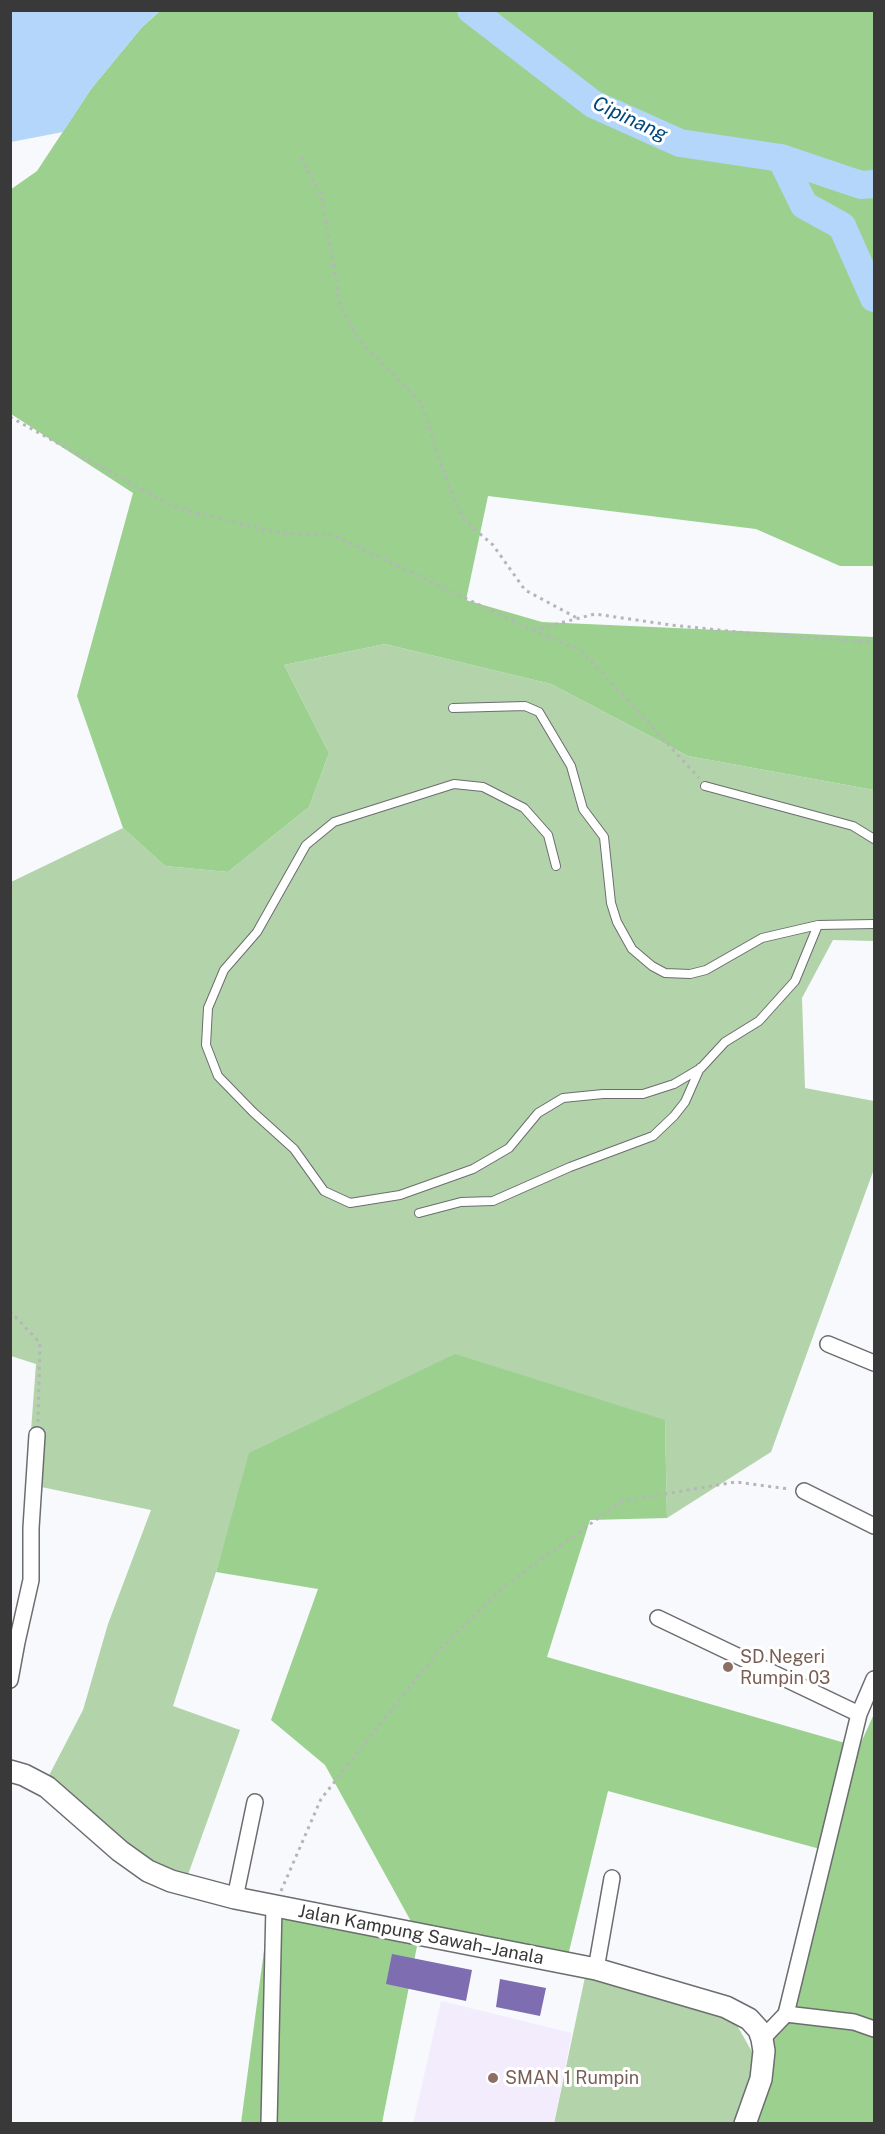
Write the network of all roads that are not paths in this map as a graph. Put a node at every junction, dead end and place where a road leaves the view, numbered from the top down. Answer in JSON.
{"nodes":[{"id":1,"x":453,"y":708,"type":"dead end"},
{"id":2,"x":705,"y":786,"type":"road end"},
{"id":3,"x":874,"y":839,"type":"edge"},
{"id":4,"x":556,"y":866,"type":"dead end"},
{"id":5,"x":874,"y":924,"type":"edge"},
{"id":6,"x":818,"y":925,"type":"junction"},
{"id":7,"x":700,"y":1068,"type":"junction"},
{"id":8,"x":419,"y":1213,"type":"dead end"},
{"id":9,"x":828,"y":1344,"type":"dead end"},
{"id":10,"x":874,"y":1363,"type":"edge"},
{"id":11,"x":37,"y":1436,"type":"road end"},
{"id":12,"x":804,"y":1491,"type":"road end"},
{"id":13,"x":874,"y":1526,"type":"edge"},
{"id":14,"x":658,"y":1618,"type":"dead end"},
{"id":15,"x":874,"y":1679,"type":"edge"},
{"id":16,"x":10,"y":1680,"type":"edge"},
{"id":17,"x":859,"y":1714,"type":"junction"},
{"id":18,"x":10,"y":1772,"type":"edge"},
{"id":19,"x":255,"y":1802,"type":"dead end"},
{"id":20,"x":612,"y":1878,"type":"dead end"},
{"id":21,"x":235,"y":1898,"type":"junction"},
{"id":22,"x":274,"y":1906,"type":"junction"},
{"id":23,"x":596,"y":1969,"type":"junction"},
{"id":24,"x":786,"y":2014,"type":"junction"},
{"id":25,"x":874,"y":2029,"type":"edge"},
{"id":26,"x":762,"y":2039,"type":"junction"},
{"id":27,"x":269,"y":2124,"type":"edge"},
{"id":28,"x":745,"y":2124,"type":"edge"}],
"edges":[{"from":1,"to":6,"type":"lane"},
{"from":2,"to":3,"type":"lane"},
{"from":4,"to":7,"type":"lane"},
{"from":5,"to":6,"type":"lane"},
{"from":6,"to":7,"type":"lane"},
{"from":7,"to":8,"type":"lane"},
{"from":9,"to":10,"type":"street"},
{"from":11,"to":16,"type":"street"},
{"from":12,"to":13,"type":"street"},
{"from":14,"to":17,"type":"street"},
{"from":15,"to":17,"type":"street"},
{"from":17,"to":24,"type":"street"},
{"from":18,"to":21,"type":"main road","name":"Jalan Kampung Sawah–Janala"},
{"from":19,"to":21,"type":"street"},
{"from":20,"to":23,"type":"street"},
{"from":21,"to":22,"type":"main road","name":"Jalan Kampung Sawah–Janala"},
{"from":22,"to":23,"type":"main road","name":"Jalan Kampung Sawah–Janala"},
{"from":22,"to":27,"type":"street"},
{"from":23,"to":26,"type":"main road","name":"Jalan Kampung Sawah–Janala"},
{"from":24,"to":25,"type":"street"},
{"from":24,"to":26,"type":"street"},
{"from":26,"to":28,"type":"main road"}]}
